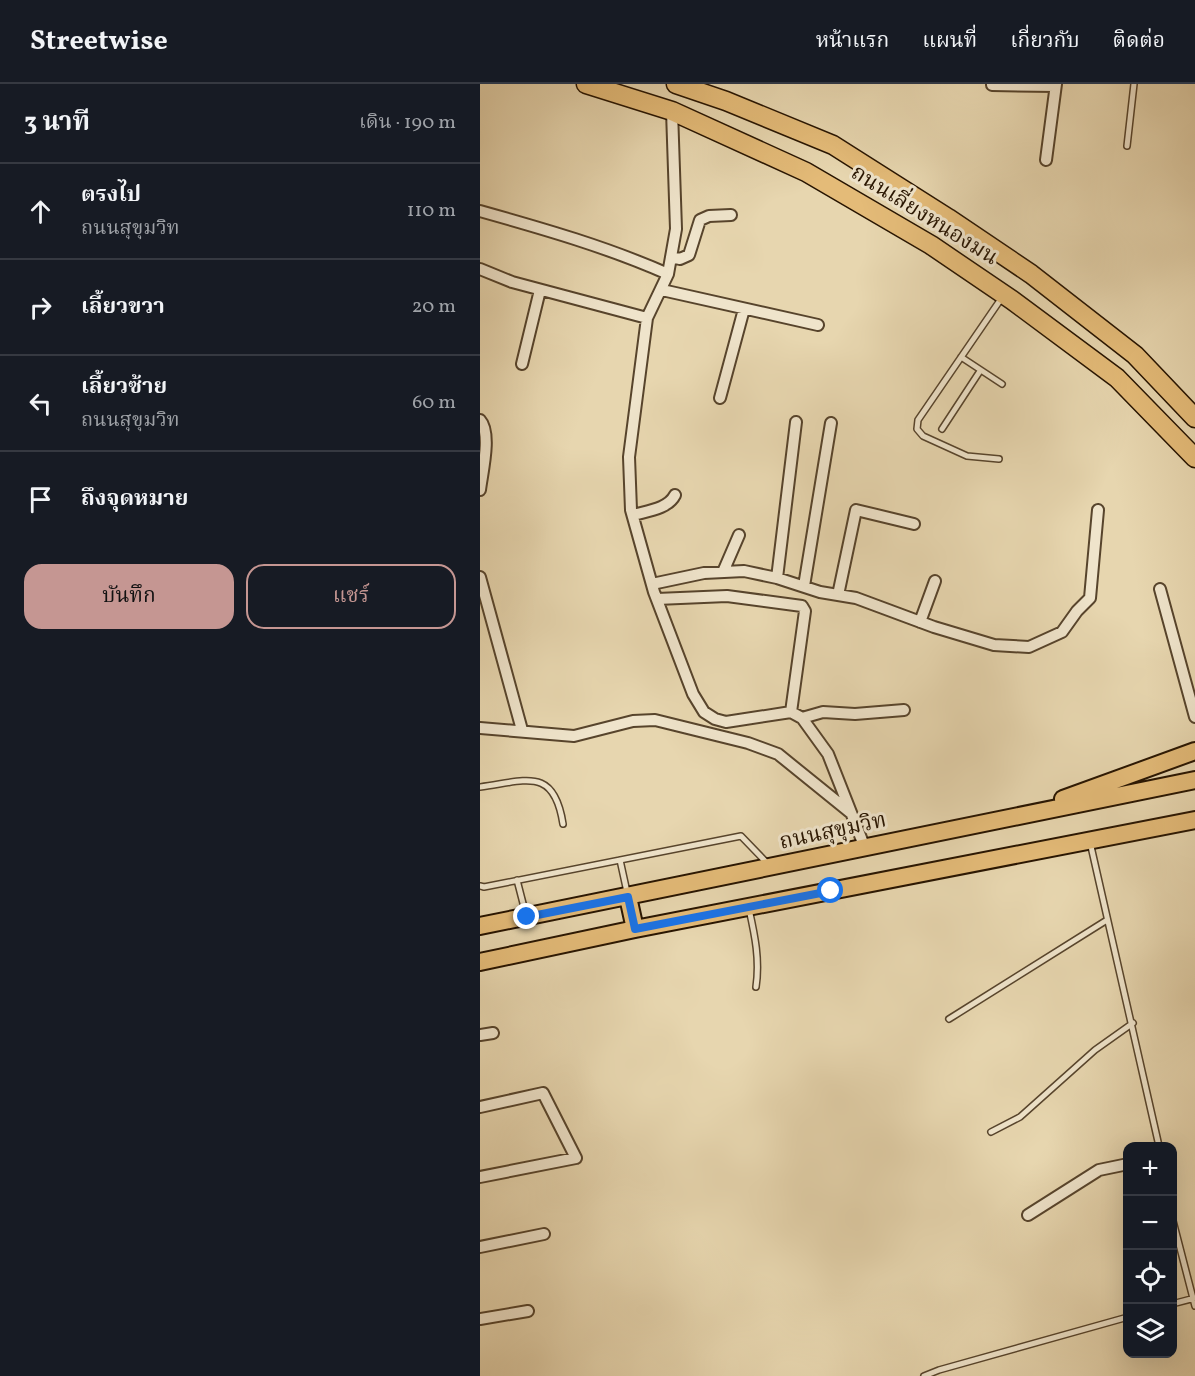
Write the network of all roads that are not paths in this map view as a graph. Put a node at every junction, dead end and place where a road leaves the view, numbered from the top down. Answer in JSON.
{"nodes":[{"id":1,"x":586,"y":84,"type":"edge"},
{"id":2,"x":676,"y":84,"type":"edge"},
{"id":3,"x":1134,"y":84,"type":"edge"},
{"id":4,"x":1056,"y":85,"type":"edge"},
{"id":5,"x":992,"y":86,"type":"dead end"},
{"id":6,"x":672,"y":111,"type":"junction"},
{"id":7,"x":1128,"y":146,"type":"dead end"},
{"id":8,"x":1046,"y":160,"type":"dead end"},
{"id":9,"x":480,"y":212,"type":"edge"},
{"id":10,"x":730,"y":215,"type":"dead end"},
{"id":11,"x":948,"y":218,"type":"junction"},
{"id":12,"x":931,"y":244,"type":"junction"},
{"id":13,"x":671,"y":257,"type":"junction"},
{"id":14,"x":480,"y":269,"type":"edge"},
{"id":15,"x":668,"y":274,"type":"junction"},
{"id":16,"x":540,"y":290,"type":"junction"},
{"id":17,"x":662,"y":290,"type":"junction"},
{"id":18,"x":1004,"y":295,"type":"junction"},
{"id":19,"x":744,"y":309,"type":"junction"},
{"id":20,"x":647,"y":318,"type":"junction"},
{"id":21,"x":818,"y":325,"type":"dead end"},
{"id":22,"x":961,"y":357,"type":"junction"},
{"id":23,"x":522,"y":364,"type":"dead end"},
{"id":24,"x":980,"y":370,"type":"junction"},
{"id":25,"x":1002,"y":384,"type":"dead end"},
{"id":26,"x":720,"y":398,"type":"dead end"},
{"id":27,"x":1195,"y":418,"type":"edge"},
{"id":28,"x":480,"y":420,"type":"edge"},
{"id":29,"x":796,"y":422,"type":"dead end"},
{"id":30,"x":831,"y":423,"type":"dead end"},
{"id":31,"x":942,"y":429,"type":"dead end"},
{"id":32,"x":1195,"y":458,"type":"edge"},
{"id":33,"x":999,"y":459,"type":"dead end"},
{"id":34,"x":480,"y":490,"type":"edge"},
{"id":35,"x":675,"y":495,"type":"dead end"},
{"id":36,"x":1098,"y":510,"type":"dead end"},
{"id":37,"x":633,"y":515,"type":"junction"},
{"id":38,"x":914,"y":524,"type":"dead end"},
{"id":39,"x":739,"y":535,"type":"dead end"},
{"id":40,"x":723,"y":572,"type":"junction"},
{"id":41,"x":480,"y":577,"type":"edge"},
{"id":42,"x":777,"y":578,"type":"junction"},
{"id":43,"x":935,"y":581,"type":"dead end"},
{"id":44,"x":652,"y":584,"type":"junction"},
{"id":45,"x":804,"y":586,"type":"junction"},
{"id":46,"x":1160,"y":589,"type":"dead end"},
{"id":47,"x":838,"y":595,"type":"junction"},
{"id":48,"x":657,"y":599,"type":"junction"},
{"id":49,"x":920,"y":622,"type":"junction"},
{"id":50,"x":904,"y":710,"type":"dead end"},
{"id":51,"x":791,"y":712,"type":"junction"},
{"id":52,"x":1195,"y":717,"type":"edge"},
{"id":53,"x":802,"y":718,"type":"junction"},
{"id":54,"x":480,"y":728,"type":"edge"},
{"id":55,"x":522,"y":730,"type":"junction"},
{"id":56,"x":1195,"y":751,"type":"edge"},
{"id":57,"x":1195,"y":780,"type":"edge"},
{"id":58,"x":480,"y":787,"type":"edge"},
{"id":59,"x":851,"y":813,"type":"junction"},
{"id":60,"x":1023,"y":814,"type":"junction"},
{"id":61,"x":1195,"y":820,"type":"edge"},
{"id":62,"x":563,"y":824,"type":"dead end"},
{"id":63,"x":1090,"y":840,"type":"junction"},
{"id":64,"x":865,"y":848,"type":"junction"},
{"id":65,"x":620,"y":860,"type":"junction"},
{"id":66,"x":771,"y":867,"type":"junction"},
{"id":67,"x":517,"y":880,"type":"junction"},
{"id":68,"x":480,"y":886,"type":"edge"},
{"id":69,"x":628,"y":897,"type":"junction"},
{"id":70,"x":749,"y":907,"type":"junction"},
{"id":71,"x":527,"y":917,"type":"junction"},
{"id":72,"x":1107,"y":920,"type":"junction"},
{"id":73,"x":480,"y":926,"type":"edge"},
{"id":74,"x":635,"y":929,"type":"junction"},
{"id":75,"x":480,"y":962,"type":"edge"},
{"id":76,"x":756,"y":987,"type":"dead end"},
{"id":77,"x":949,"y":1018,"type":"dead end"},
{"id":78,"x":1132,"y":1023,"type":"junction"},
{"id":79,"x":494,"y":1032,"type":"dead end"},
{"id":80,"x":480,"y":1035,"type":"edge"},
{"id":81,"x":480,"y":1107,"type":"edge"},
{"id":82,"x":991,"y":1132,"type":"dead end"},
{"id":83,"x":1158,"y":1142,"type":"edge"},
{"id":84,"x":1123,"y":1165,"type":"edge"},
{"id":85,"x":480,"y":1177,"type":"edge"},
{"id":86,"x":1028,"y":1215,"type":"dead end"},
{"id":87,"x":544,"y":1234,"type":"dead end"},
{"id":88,"x":1177,"y":1240,"type":"edge"},
{"id":89,"x":480,"y":1247,"type":"edge"},
{"id":90,"x":1194,"y":1298,"type":"edge"},
{"id":91,"x":1177,"y":1303,"type":"edge"},
{"id":92,"x":1195,"y":1306,"type":"edge"},
{"id":93,"x":528,"y":1311,"type":"dead end"},
{"id":94,"x":480,"y":1318,"type":"edge"},
{"id":95,"x":1123,"y":1318,"type":"edge"},
{"id":96,"x":924,"y":1376,"type":"edge"}],
"edges":[{"from":1,"to":6,"type":"highway","name":"ถนนเลี่ยงหนองมน"},
{"from":2,"to":11,"type":"highway","name":"ถนนเลี่ยงหนองมน"},
{"from":3,"to":7,"type":"lane"},
{"from":4,"to":5,"type":"street"},
{"from":4,"to":8,"type":"street"},
{"from":6,"to":12,"type":"highway","name":"ถนนเลี่ยงหนองมน"},
{"from":6,"to":13,"type":"street"},
{"from":9,"to":15,"type":"street"},
{"from":10,"to":13,"type":"street"},
{"from":11,"to":12,"type":"highway"},
{"from":11,"to":27,"type":"highway","name":"ถนนเลี่ยงหนองมน"},
{"from":12,"to":18,"type":"highway","name":"ถนนเลี่ยงหนองมน"},
{"from":13,"to":15,"type":"street"},
{"from":14,"to":16,"type":"street"},
{"from":15,"to":17,"type":"street"},
{"from":16,"to":20,"type":"street"},
{"from":16,"to":23,"type":"street"},
{"from":17,"to":19,"type":"street"},
{"from":17,"to":20,"type":"street"},
{"from":18,"to":22,"type":"lane"},
{"from":18,"to":32,"type":"highway","name":"ถนนเลี่ยงหนองมน"},
{"from":19,"to":21,"type":"street"},
{"from":19,"to":26,"type":"street"},
{"from":20,"to":37,"type":"street"},
{"from":22,"to":24,"type":"lane"},
{"from":22,"to":33,"type":"lane"},
{"from":24,"to":25,"type":"lane"},
{"from":24,"to":31,"type":"lane"},
{"from":28,"to":34,"type":"street"},
{"from":29,"to":42,"type":"street"},
{"from":30,"to":45,"type":"street"},
{"from":35,"to":37,"type":"street"},
{"from":36,"to":49,"type":"street"},
{"from":37,"to":44,"type":"street"},
{"from":38,"to":47,"type":"street"},
{"from":39,"to":40,"type":"street"},
{"from":40,"to":42,"type":"street"},
{"from":40,"to":44,"type":"street"},
{"from":41,"to":55,"type":"street"},
{"from":42,"to":45,"type":"street"},
{"from":43,"to":49,"type":"street"},
{"from":44,"to":48,"type":"street"},
{"from":45,"to":47,"type":"street"},
{"from":46,"to":52,"type":"street"},
{"from":47,"to":49,"type":"street"},
{"from":48,"to":51,"type":"street"},
{"from":48,"to":51,"type":"street"},
{"from":50,"to":53,"type":"street"},
{"from":51,"to":53,"type":"street"},
{"from":53,"to":59,"type":"street"},
{"from":54,"to":55,"type":"street"},
{"from":55,"to":59,"type":"street"},
{"from":56,"to":60,"type":"main road"},
{"from":57,"to":60,"type":"main road","name":"ถนนสุขุมวิท"},
{"from":58,"to":62,"type":"lane"},
{"from":59,"to":64,"type":"street"},
{"from":60,"to":64,"type":"main road","name":"ถนนสุขุมวิท"},
{"from":61,"to":63,"type":"main road"},
{"from":63,"to":70,"type":"main road"},
{"from":63,"to":72,"type":"lane"},
{"from":64,"to":66,"type":"main road","name":"ถนนสุขุมวิท"},
{"from":65,"to":66,"type":"lane"},
{"from":65,"to":67,"type":"lane"},
{"from":65,"to":69,"type":"lane"},
{"from":66,"to":69,"type":"main road","name":"ถนนสุขุมวิท"},
{"from":67,"to":68,"type":"lane"},
{"from":67,"to":71,"type":"lane"},
{"from":69,"to":71,"type":"main road","name":"ถนนสุขุมวิท"},
{"from":69,"to":74,"type":"main road"},
{"from":70,"to":74,"type":"main road"},
{"from":70,"to":76,"type":"lane"},
{"from":71,"to":73,"type":"main road","name":"ถนนสุขุมวิท"},
{"from":72,"to":77,"type":"lane"},
{"from":72,"to":78,"type":"lane"},
{"from":74,"to":75,"type":"main road"},
{"from":78,"to":82,"type":"lane"},
{"from":78,"to":83,"type":"lane"},
{"from":79,"to":80,"type":"street"},
{"from":81,"to":85,"type":"street"},
{"from":84,"to":86,"type":"street"},
{"from":87,"to":89,"type":"street"},
{"from":88,"to":90,"type":"lane"},
{"from":90,"to":91,"type":"lane"},
{"from":90,"to":92,"type":"lane"},
{"from":93,"to":94,"type":"street"},
{"from":95,"to":96,"type":"lane"}]}
